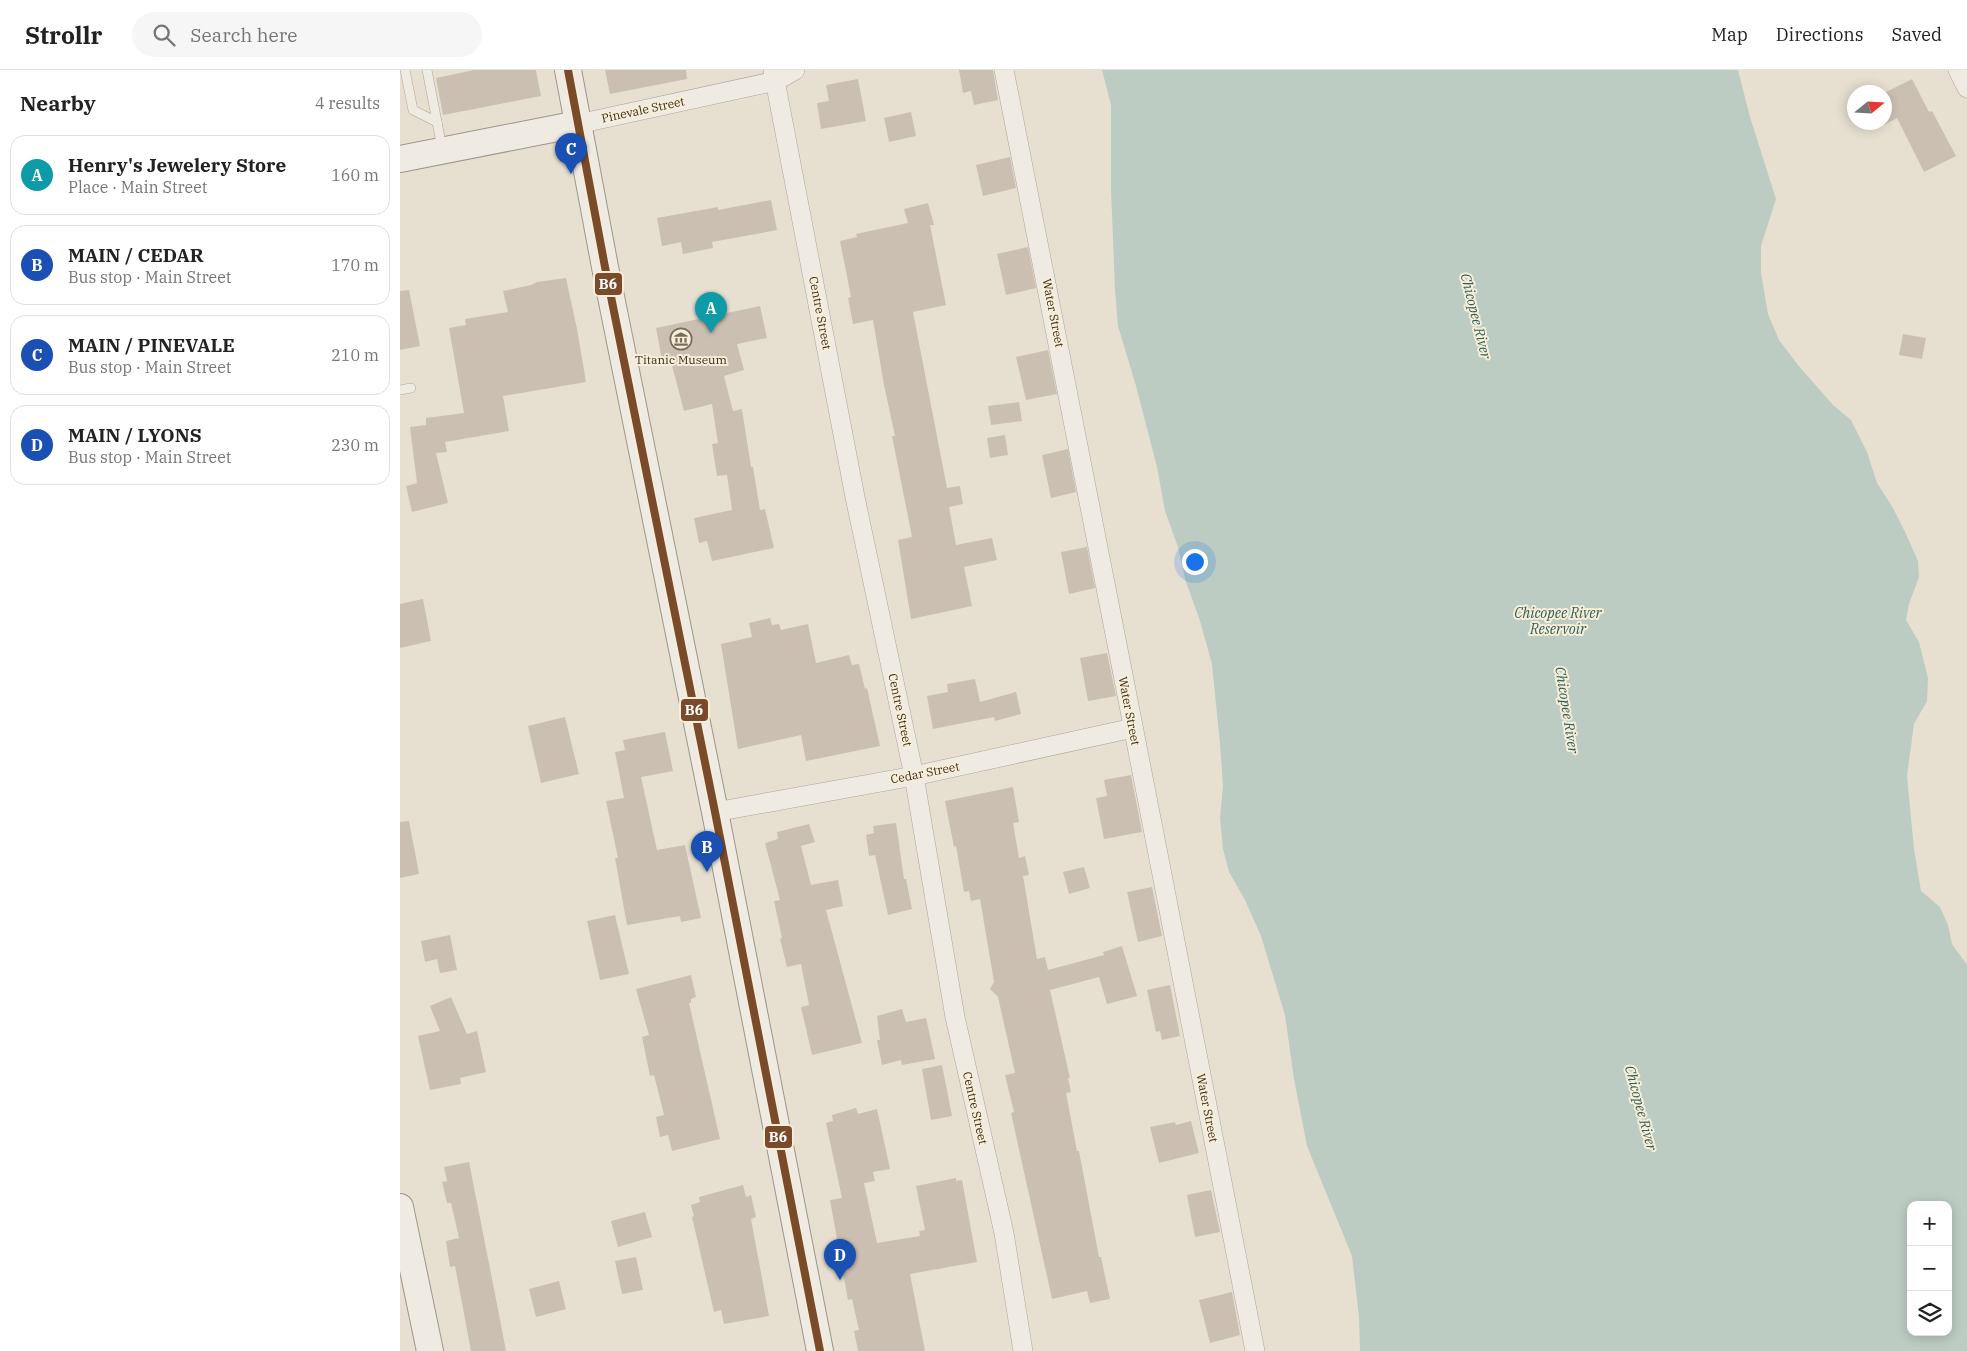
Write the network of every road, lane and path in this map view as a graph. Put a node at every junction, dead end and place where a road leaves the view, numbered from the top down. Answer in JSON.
{"nodes":[{"id":1,"x":406,"y":70,"type":"edge"},
{"id":2,"x":427,"y":70,"type":"edge"},
{"id":3,"x":568,"y":70,"type":"edge"},
{"id":4,"x":795,"y":70,"type":"edge"},
{"id":5,"x":1004,"y":70,"type":"edge"},
{"id":6,"x":1958,"y":70,"type":"edge"},
{"id":7,"x":774,"y":76,"type":"edge"},
{"id":8,"x":1967,"y":88,"type":"edge"},
{"id":9,"x":437,"y":122,"type":"junction"},
{"id":10,"x":578,"y":124,"type":"junction"},
{"id":11,"x":442,"y":151,"type":"junction"},
{"id":12,"x":400,"y":159,"type":"edge"},
{"id":13,"x":411,"y":388,"type":"dead end"},
{"id":14,"x":400,"y":390,"type":"edge"},
{"id":15,"x":1133,"y":728,"type":"junction"},
{"id":16,"x":914,"y":776,"type":"junction"},
{"id":17,"x":715,"y":812,"type":"junction"},
{"id":18,"x":400,"y":1208,"type":"edge"},
{"id":19,"x":430,"y":1351,"type":"edge"},
{"id":20,"x":820,"y":1351,"type":"edge"},
{"id":21,"x":1023,"y":1351,"type":"edge"},
{"id":22,"x":1255,"y":1351,"type":"edge"}],
"edges":[{"from":1,"to":9,"type":"lane"},
{"from":2,"to":9,"type":"lane"},
{"from":3,"to":10,"type":"main road"},
{"from":4,"to":7,"type":"street","name":"Pinevale Street"},
{"from":5,"to":15,"type":"street","name":"Water Street"},
{"from":6,"to":8,"type":"street"},
{"from":7,"to":10,"type":"street","name":"Pinevale Street"},
{"from":7,"to":16,"type":"street","name":"Centre Street"},
{"from":9,"to":11,"type":"lane"},
{"from":10,"to":11,"type":"main road","name":"Pinevale Street"},
{"from":10,"to":17,"type":"main road"},
{"from":11,"to":12,"type":"main road","name":"Pinevale Street"},
{"from":13,"to":14,"type":"lane"},
{"from":15,"to":16,"type":"street","name":"Cedar Street"},
{"from":15,"to":22,"type":"street","name":"Water Street"},
{"from":16,"to":17,"type":"street","name":"Cedar Street"},
{"from":16,"to":21,"type":"street","name":"Centre Street"},
{"from":17,"to":20,"type":"main road"},
{"from":18,"to":19,"type":"main road"}]}
